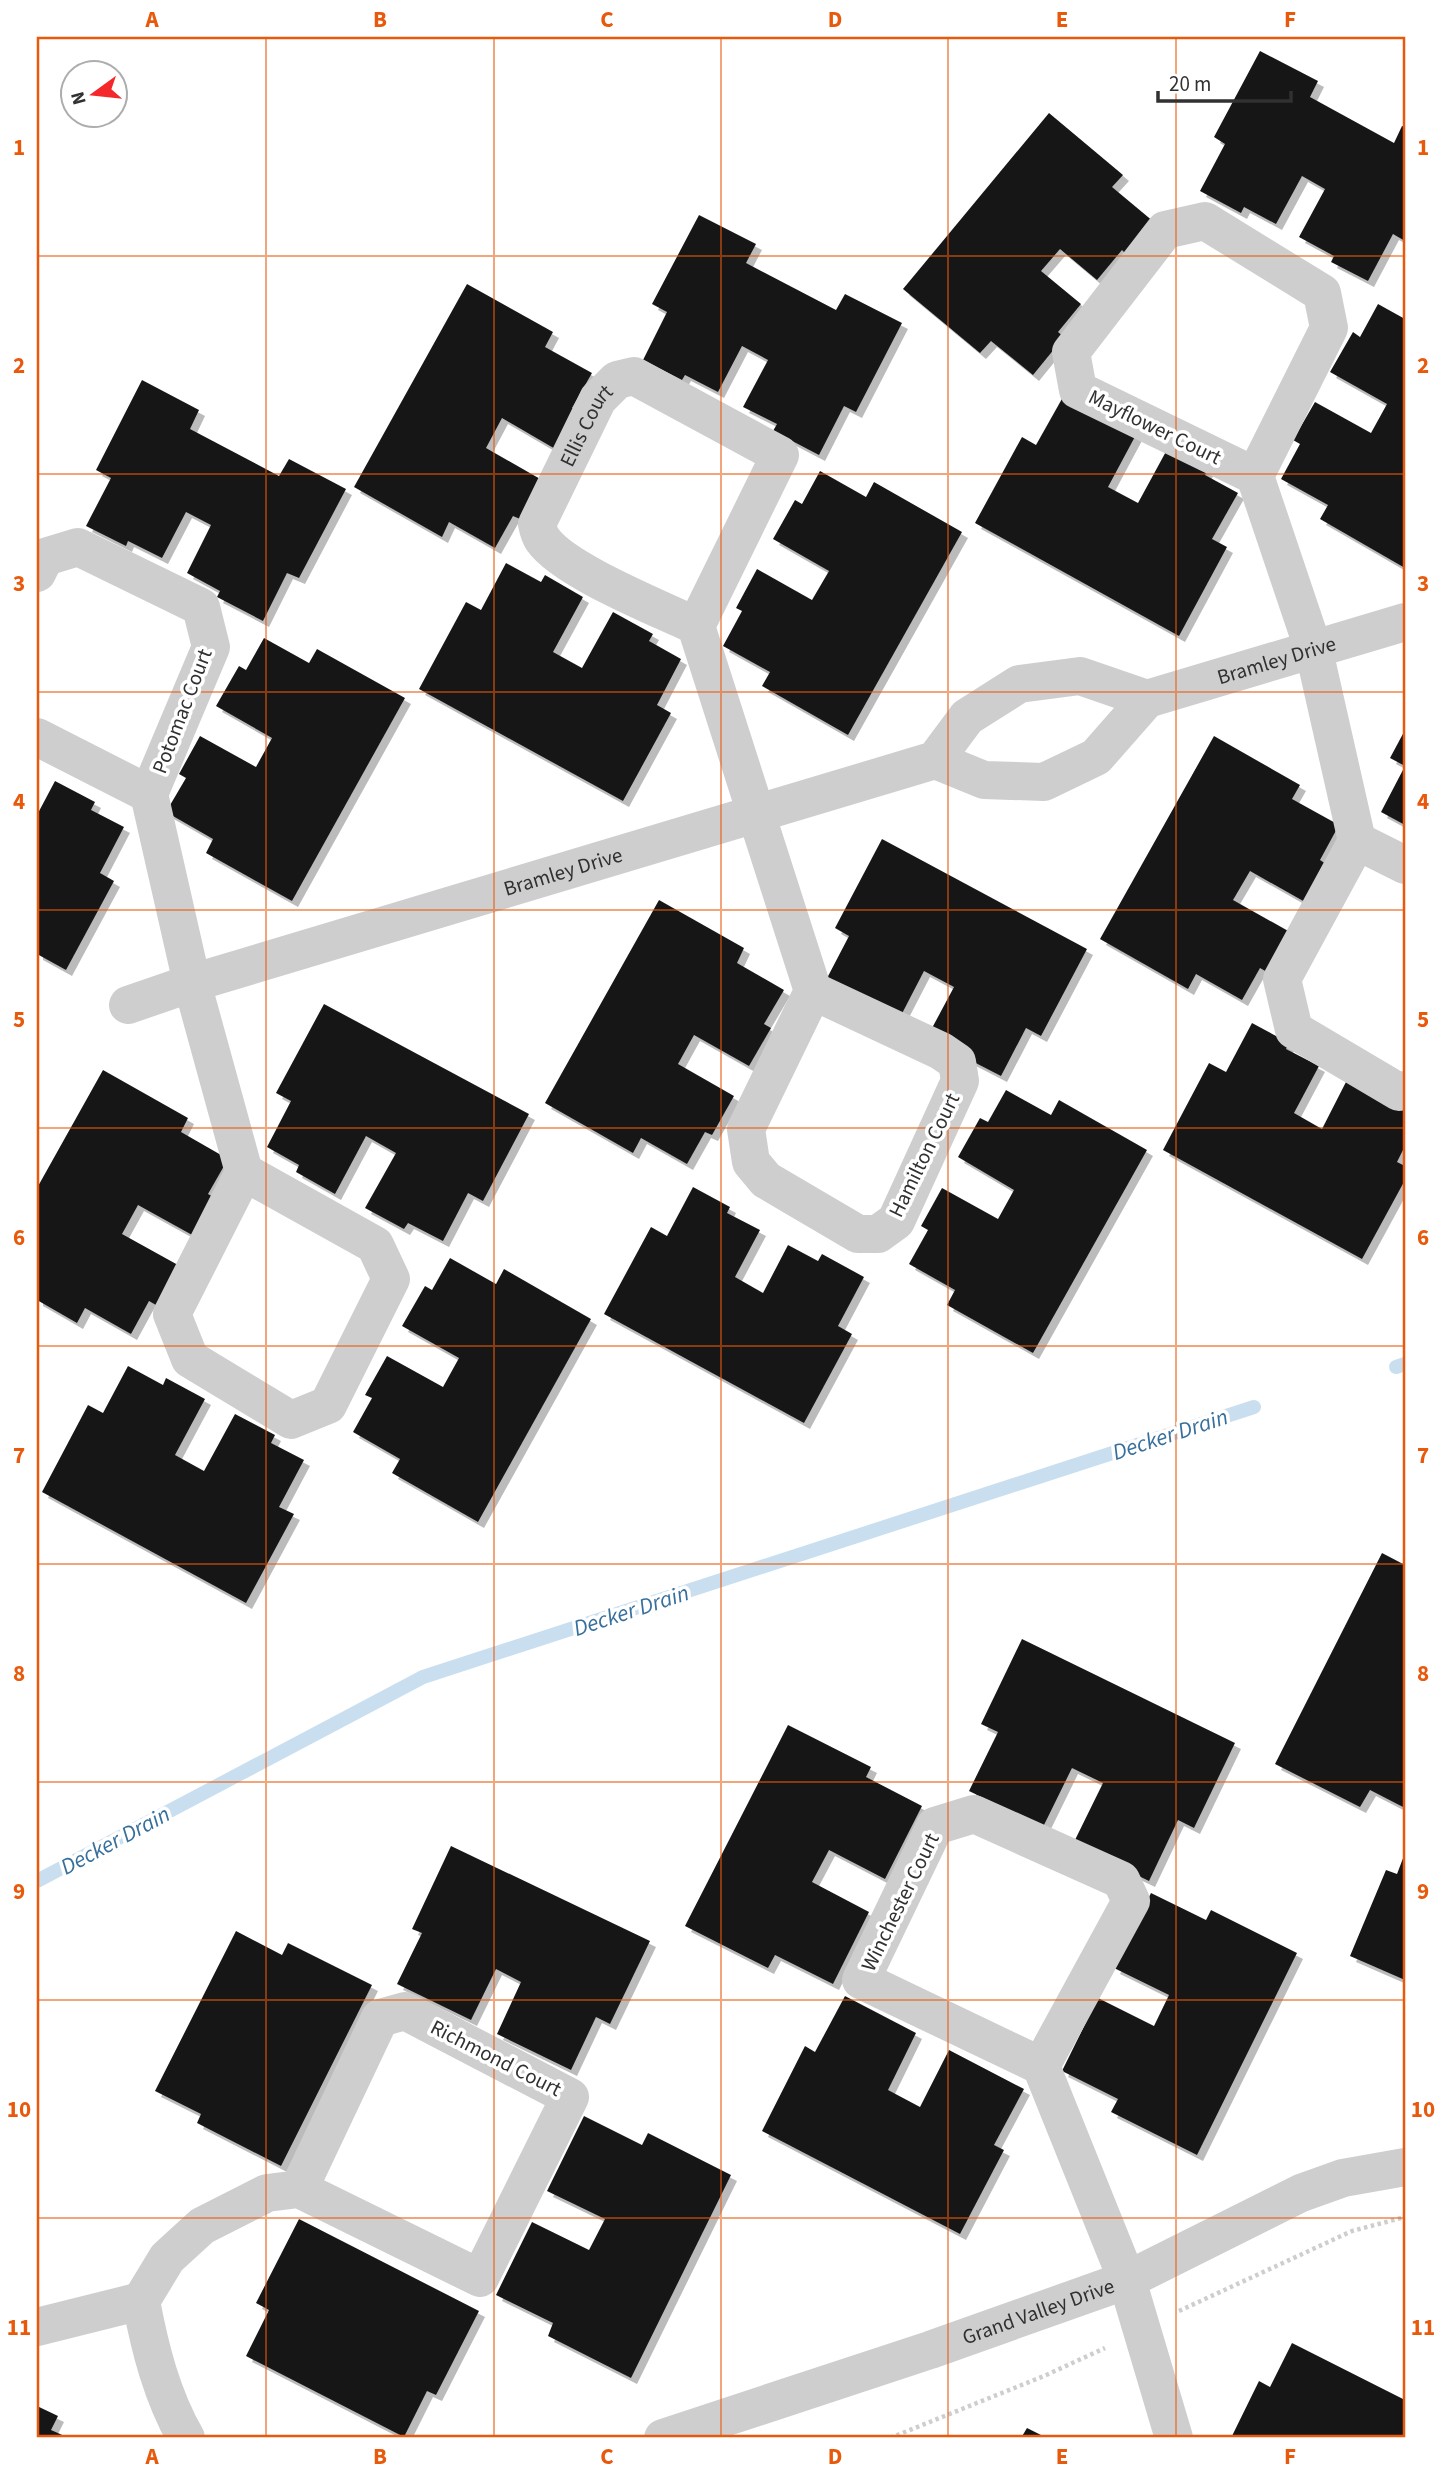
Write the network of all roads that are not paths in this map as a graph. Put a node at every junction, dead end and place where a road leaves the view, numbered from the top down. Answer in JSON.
{"nodes":[{"id":1,"x":1255,"y":476,"type":"junction"},
{"id":2,"x":37,"y":573,"type":"edge"},
{"id":3,"x":1405,"y":622,"type":"edge"},
{"id":4,"x":695,"y":626,"type":"junction"},
{"id":5,"x":1314,"y":651,"type":"junction"},
{"id":6,"x":1147,"y":699,"type":"junction"},
{"id":7,"x":37,"y":737,"type":"edge"},
{"id":8,"x":935,"y":760,"type":"junction"},
{"id":9,"x":149,"y":794,"type":"junction"},
{"id":10,"x":755,"y":815,"type":"junction"},
{"id":11,"x":1357,"y":841,"type":"junction"},
{"id":12,"x":1405,"y":865,"type":"edge"},
{"id":13,"x":192,"y":984,"type":"junction"},
{"id":14,"x":813,"y":991,"type":"junction"},
{"id":15,"x":128,"y":1005,"type":"dead end"},
{"id":16,"x":1405,"y":1090,"type":"edge"},
{"id":17,"x":244,"y":1172,"type":"junction"},
{"id":18,"x":1041,"y":2066,"type":"junction"},
{"id":19,"x":1405,"y":2167,"type":"edge"},
{"id":20,"x":299,"y":2189,"type":"junction"},
{"id":21,"x":1127,"y":2280,"type":"junction"},
{"id":22,"x":141,"y":2301,"type":"junction"},
{"id":23,"x":37,"y":2327,"type":"edge"},
{"id":24,"x":186,"y":2438,"type":"edge"},
{"id":25,"x":663,"y":2438,"type":"edge"},
{"id":26,"x":1174,"y":2438,"type":"edge"}],
"edges":[{"from":1,"to":1,"type":"street","name":"Mayflower Court"},
{"from":1,"to":5,"type":"street"},
{"from":2,"to":9,"type":"street","name":"Potomac Court"},
{"from":3,"to":5,"type":"street","name":"Bramley Drive"},
{"from":4,"to":4,"type":"street","name":"Ellis Court"},
{"from":4,"to":10,"type":"street"},
{"from":5,"to":6,"type":"street","name":"Bramley Drive"},
{"from":5,"to":11,"type":"street"},
{"from":6,"to":8,"type":"street"},
{"from":6,"to":8,"type":"street"},
{"from":7,"to":9,"type":"street","name":"Potomac Court"},
{"from":8,"to":10,"type":"street","name":"Bramley Drive"},
{"from":9,"to":13,"type":"street"},
{"from":10,"to":13,"type":"street","name":"Bramley Drive"},
{"from":10,"to":14,"type":"street"},
{"from":11,"to":12,"type":"street"},
{"from":11,"to":16,"type":"street"},
{"from":13,"to":15,"type":"street","name":"Bramley Drive"},
{"from":13,"to":17,"type":"street"},
{"from":14,"to":14,"type":"street","name":"Hamilton Court"},
{"from":17,"to":17,"type":"street"},
{"from":18,"to":18,"type":"street","name":"Winchester Court"},
{"from":18,"to":21,"type":"street"},
{"from":19,"to":21,"type":"street","name":"Grand Valley Drive"},
{"from":20,"to":20,"type":"street","name":"Richmond Court"},
{"from":20,"to":22,"type":"street"},
{"from":21,"to":25,"type":"street","name":"Grand Valley Drive"},
{"from":21,"to":26,"type":"street"},
{"from":22,"to":23,"type":"street"},
{"from":22,"to":24,"type":"street"}]}
